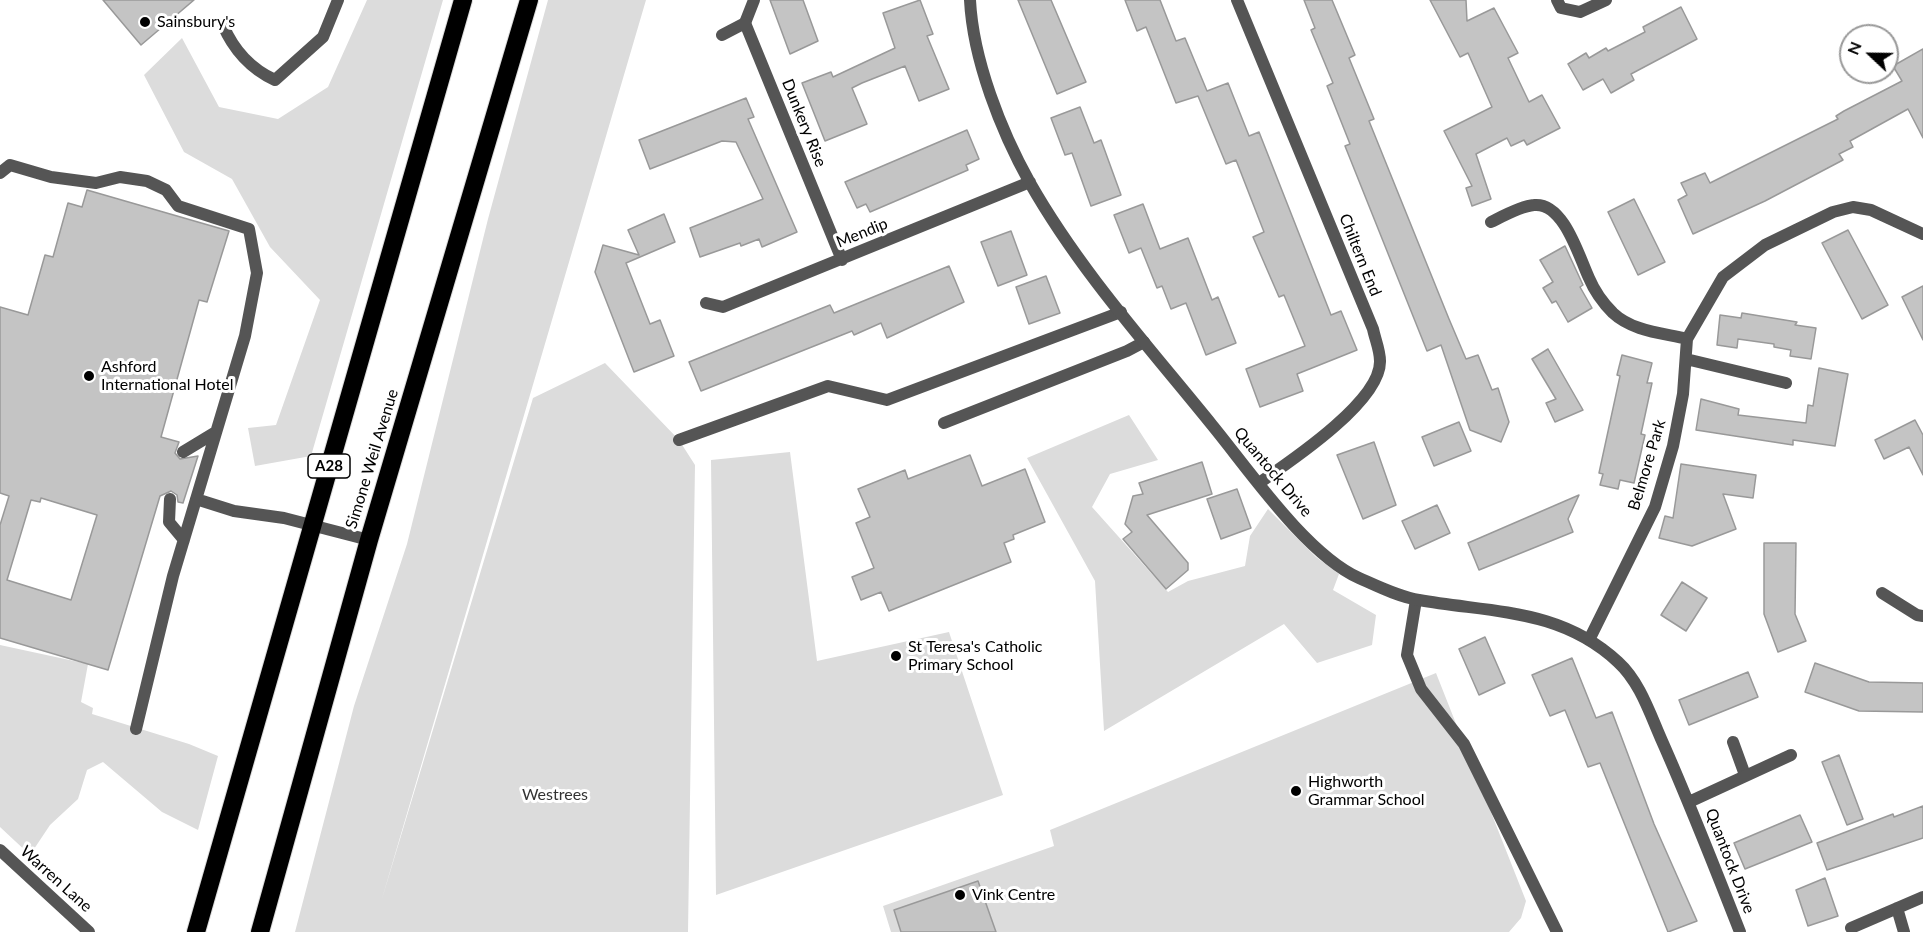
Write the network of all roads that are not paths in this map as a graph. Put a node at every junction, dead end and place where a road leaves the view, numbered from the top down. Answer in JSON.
{"nodes":[{"id":1,"x":338,"y":0,"type":"edge"},
{"id":2,"x":463,"y":0,"type":"edge"},
{"id":3,"x":529,"y":0,"type":"edge"},
{"id":4,"x":754,"y":0,"type":"edge"},
{"id":5,"x":969,"y":0,"type":"edge"},
{"id":6,"x":1237,"y":0,"type":"edge"},
{"id":7,"x":1557,"y":0,"type":"edge"},
{"id":8,"x":1606,"y":0,"type":"edge"},
{"id":9,"x":745,"y":23,"type":"junction"},
{"id":10,"x":223,"y":24,"type":"dead end"},
{"id":11,"x":722,"y":35,"type":"dead end"},
{"id":12,"x":0,"y":173,"type":"edge"},
{"id":13,"x":1030,"y":182,"type":"junction"},
{"id":14,"x":1491,"y":222,"type":"dead end"},
{"id":15,"x":1923,"y":234,"type":"edge"},
{"id":16,"x":842,"y":260,"type":"junction"},
{"id":17,"x":706,"y":303,"type":"dead end"},
{"id":18,"x":1121,"y":312,"type":"junction"},
{"id":19,"x":1687,"y":339,"type":"junction"},
{"id":20,"x":1144,"y":342,"type":"junction"},
{"id":21,"x":1686,"y":358,"type":"junction"},
{"id":22,"x":1786,"y":383,"type":"dead end"},
{"id":23,"x":944,"y":423,"type":"dead end"},
{"id":24,"x":216,"y":432,"type":"junction"},
{"id":25,"x":680,"y":440,"type":"dead end"},
{"id":26,"x":183,"y":452,"type":"dead end"},
{"id":27,"x":1259,"y":483,"type":"junction"},
{"id":28,"x":170,"y":499,"type":"dead end"},
{"id":29,"x":196,"y":500,"type":"junction"},
{"id":30,"x":312,"y":525,"type":"junction"},
{"id":31,"x":184,"y":540,"type":"junction"},
{"id":32,"x":369,"y":540,"type":"junction"},
{"id":33,"x":1881,"y":593,"type":"dead end"},
{"id":34,"x":1416,"y":600,"type":"junction"},
{"id":35,"x":1923,"y":616,"type":"edge"},
{"id":36,"x":1589,"y":640,"type":"junction"},
{"id":37,"x":136,"y":729,"type":"dead end"},
{"id":38,"x":1733,"y":742,"type":"dead end"},
{"id":39,"x":1791,"y":754,"type":"dead end"},
{"id":40,"x":1744,"y":775,"type":"junction"},
{"id":41,"x":1689,"y":802,"type":"junction"},
{"id":42,"x":0,"y":850,"type":"edge"},
{"id":43,"x":1923,"y":897,"type":"edge"},
{"id":44,"x":1897,"y":908,"type":"junction"},
{"id":45,"x":1851,"y":928,"type":"dead end"},
{"id":46,"x":89,"y":932,"type":"edge"},
{"id":47,"x":196,"y":932,"type":"edge"},
{"id":48,"x":260,"y":932,"type":"edge"},
{"id":49,"x":1557,"y":932,"type":"edge"},
{"id":50,"x":1740,"y":932,"type":"edge"},
{"id":51,"x":1904,"y":932,"type":"edge"}],
"edges":[{"from":1,"to":10,"type":"street"},
{"from":2,"to":30,"type":"highway","number":"A28"},
{"from":3,"to":32,"type":"highway","name":"Simone Weil Avenue"},
{"from":4,"to":9,"type":"street"},
{"from":5,"to":13,"type":"street","name":"Quantock Drive"},
{"from":6,"to":27,"type":"street","name":"Chiltern End"},
{"from":7,"to":8,"type":"street"},
{"from":9,"to":11,"type":"street"},
{"from":9,"to":16,"type":"street","name":"Dunkery Rise"},
{"from":12,"to":24,"type":"street"},
{"from":13,"to":16,"type":"street","name":"Mendip"},
{"from":13,"to":18,"type":"street","name":"Quantock Drive"},
{"from":14,"to":19,"type":"street"},
{"from":15,"to":19,"type":"street","name":"Belmore Park"},
{"from":16,"to":17,"type":"street","name":"Mendip"},
{"from":18,"to":20,"type":"street","name":"Quantock Drive"},
{"from":18,"to":25,"type":"street"},
{"from":19,"to":21,"type":"street","name":"Belmore Park"},
{"from":20,"to":23,"type":"street"},
{"from":20,"to":27,"type":"street","name":"Quantock Drive"},
{"from":21,"to":22,"type":"street"},
{"from":21,"to":36,"type":"street","name":"Belmore Park"},
{"from":24,"to":26,"type":"street"},
{"from":24,"to":29,"type":"street"},
{"from":27,"to":34,"type":"street","name":"Quantock Drive"},
{"from":28,"to":31,"type":"street"},
{"from":29,"to":30,"type":"street"},
{"from":29,"to":31,"type":"street"},
{"from":30,"to":32,"type":"street"},
{"from":30,"to":47,"type":"highway","number":"A28"},
{"from":31,"to":37,"type":"street"},
{"from":32,"to":48,"type":"highway","name":"Simone Weil Avenue"},
{"from":33,"to":35,"type":"street"},
{"from":34,"to":36,"type":"street","name":"Quantock Drive"},
{"from":34,"to":49,"type":"street"},
{"from":36,"to":41,"type":"street","name":"Quantock Drive"},
{"from":38,"to":40,"type":"street"},
{"from":39,"to":40,"type":"street","name":"Quantock Drive"},
{"from":40,"to":41,"type":"street","name":"Quantock Drive"},
{"from":41,"to":50,"type":"street","name":"Quantock Drive"},
{"from":42,"to":46,"type":"street","name":"Warren Lane"},
{"from":43,"to":44,"type":"street"},
{"from":44,"to":45,"type":"street"},
{"from":44,"to":51,"type":"street"}]}
